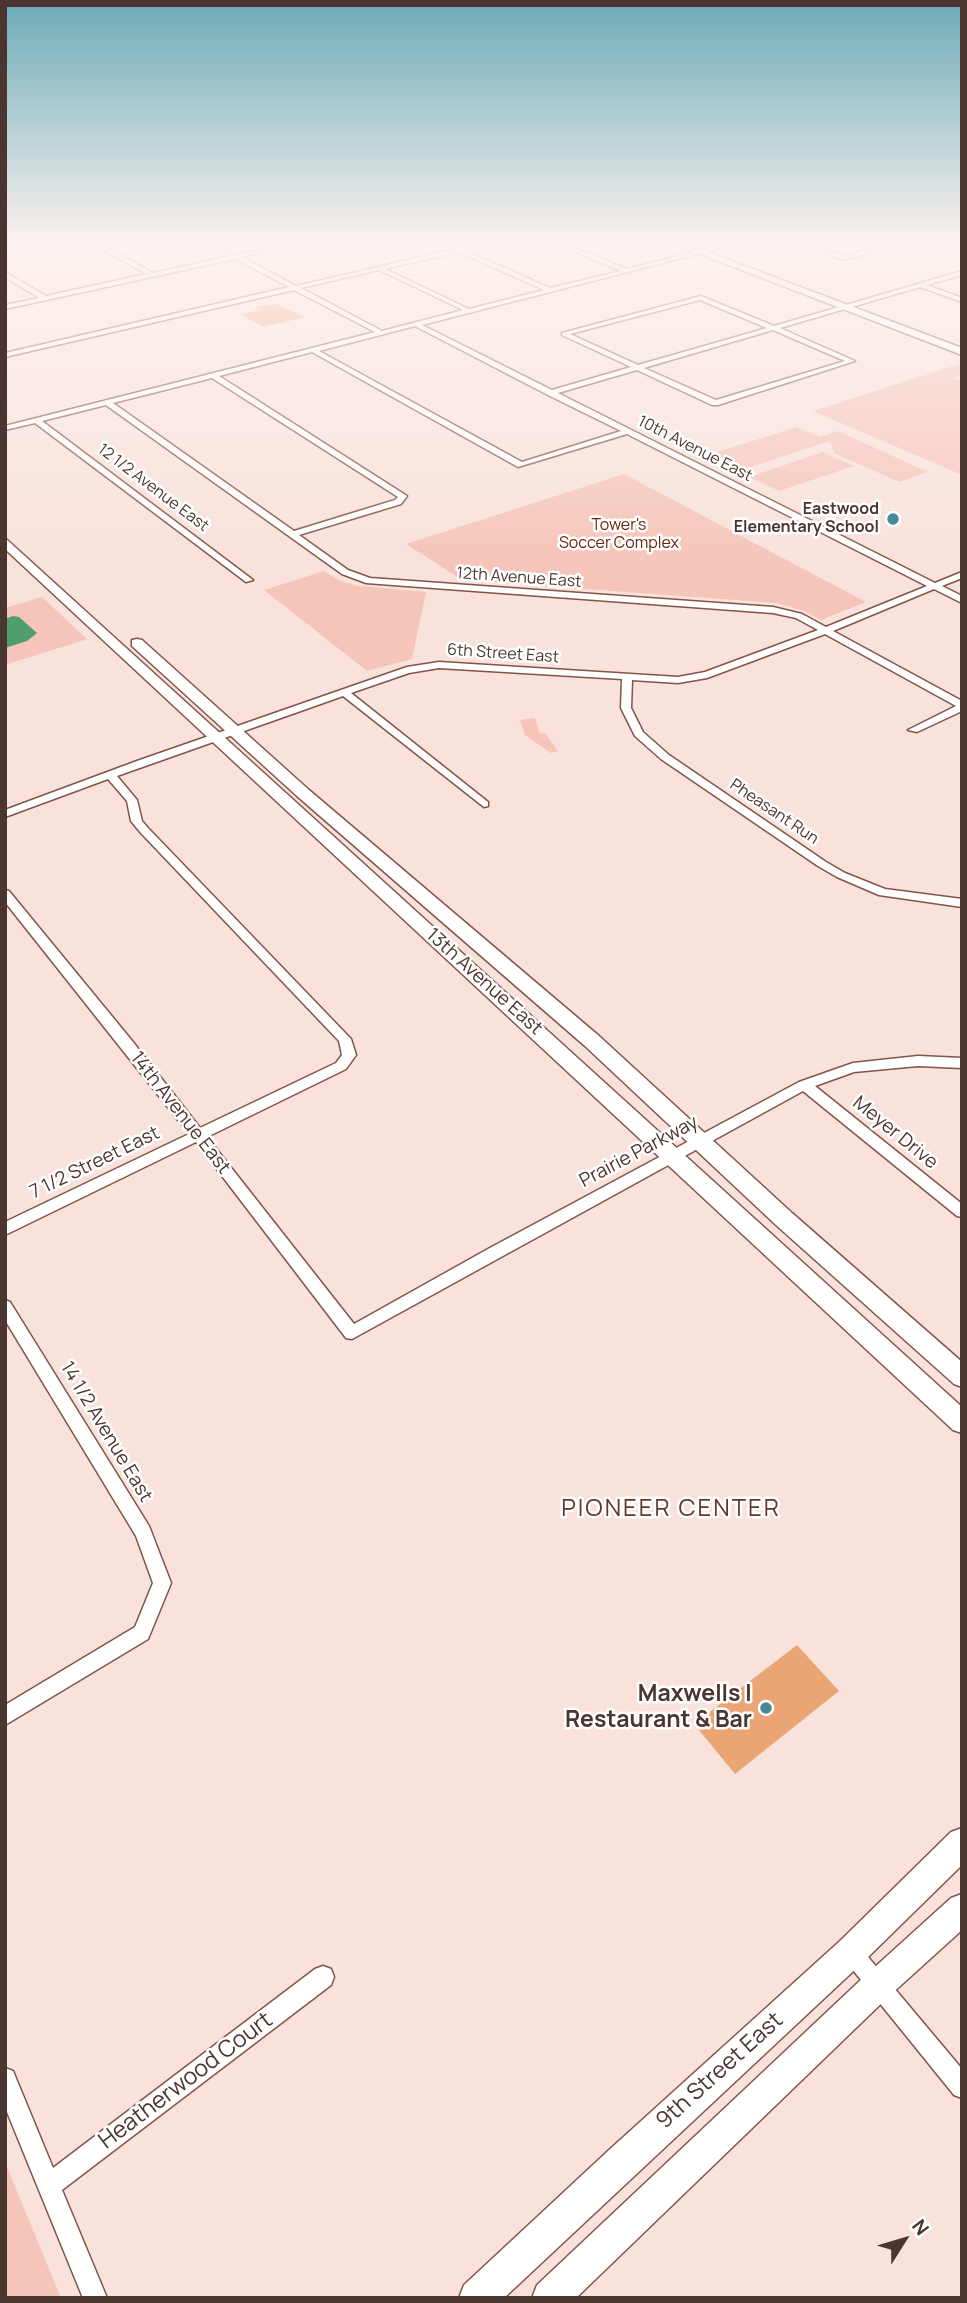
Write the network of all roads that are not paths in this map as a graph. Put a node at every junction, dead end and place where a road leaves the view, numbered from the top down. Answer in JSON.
{"nodes":[{"id":1,"x":29,"y":349,"type":"edge"},
{"id":2,"x":465,"y":349,"type":"edge"},
{"id":3,"x":598,"y":349,"type":"edge"},
{"id":4,"x":704,"y":349,"type":"edge"},
{"id":5,"x":825,"y":349,"type":"edge"},
{"id":6,"x":313,"y":350,"type":"joint"},
{"id":7,"x":5,"y":355,"type":"edge"},
{"id":8,"x":638,"y":368,"type":"junction"},
{"id":9,"x":213,"y":375,"type":"junction"},
{"id":10,"x":551,"y":393,"type":"junction"},
{"id":11,"x":107,"y":403,"type":"junction"},
{"id":12,"x":37,"y":421,"type":"junction"},
{"id":13,"x":5,"y":428,"type":"edge"},
{"id":14,"x":628,"y":431,"type":"junction"},
{"id":15,"x":5,"y":526,"type":"edge"},
{"id":16,"x":291,"y":535,"type":"junction"},
{"id":17,"x":5,"y":542,"type":"edge"},
{"id":18,"x":962,"y":575,"type":"edge"},
{"id":19,"x":249,"y":580,"type":"dead end"},
{"id":20,"x":934,"y":586,"type":"junction"},
{"id":21,"x":962,"y":600,"type":"edge"},
{"id":22,"x":826,"y":630,"type":"junction"},
{"id":23,"x":627,"y":677,"type":"junction"},
{"id":24,"x":345,"y":692,"type":"junction"},
{"id":25,"x":962,"y":706,"type":"edge"},
{"id":26,"x":913,"y":730,"type":"dead end"},
{"id":27,"x":225,"y":734,"type":"junction"},
{"id":28,"x":110,"y":775,"type":"junction"},
{"id":29,"x":484,"y":804,"type":"dead end"},
{"id":30,"x":5,"y":814,"type":"edge"},
{"id":31,"x":5,"y":894,"type":"edge"},
{"id":32,"x":962,"y":902,"type":"edge"},
{"id":33,"x":962,"y":1063,"type":"edge"},
{"id":34,"x":804,"y":1085,"type":"junction"},
{"id":35,"x":197,"y":1134,"type":"junction"},
{"id":36,"x":700,"y":1141,"type":"junction"},
{"id":37,"x":673,"y":1156,"type":"junction"},
{"id":38,"x":962,"y":1212,"type":"edge"},
{"id":39,"x":5,"y":1229,"type":"edge"},
{"id":40,"x":5,"y":1307,"type":"edge"},
{"id":41,"x":352,"y":1334,"type":"joint"},
{"id":42,"x":962,"y":1377,"type":"edge"},
{"id":43,"x":962,"y":1423,"type":"edge"},
{"id":44,"x":5,"y":1716,"type":"edge"},
{"id":45,"x":962,"y":1843,"type":"edge"},
{"id":46,"x":962,"y":1909,"type":"edge"},
{"id":47,"x":851,"y":1952,"type":"junction"},
{"id":48,"x":323,"y":1977,"type":"dead end"},
{"id":49,"x":877,"y":1986,"type":"junction"},
{"id":50,"x":5,"y":2079,"type":"edge"},
{"id":51,"x":962,"y":2087,"type":"edge"},
{"id":52,"x":49,"y":2185,"type":"junction"},
{"id":53,"x":95,"y":2298,"type":"edge"},
{"id":54,"x":477,"y":2298,"type":"edge"},
{"id":55,"x":550,"y":2298,"type":"edge"}],
"edges":[{"from":1,"to":7,"type":"street"},
{"from":2,"to":10,"type":"street","name":"10th Avenue East"},
{"from":3,"to":8,"type":"street"},
{"from":4,"to":8,"type":"street"},
{"from":5,"to":8,"type":"street"},
{"from":6,"to":9,"type":"street"},
{"from":6,"to":14,"type":"street"},
{"from":8,"to":10,"type":"street"},
{"from":9,"to":11,"type":"street"},
{"from":9,"to":16,"type":"street"},
{"from":10,"to":14,"type":"street","name":"10th Avenue East"},
{"from":11,"to":12,"type":"street"},
{"from":11,"to":16,"type":"street","name":"12th Avenue East"},
{"from":12,"to":13,"type":"street"},
{"from":12,"to":19,"type":"street","name":"12 1/2 Avenue East"},
{"from":14,"to":20,"type":"street","name":"10th Avenue East"},
{"from":15,"to":27,"type":"main road","name":"13th Avenue East"},
{"from":16,"to":22,"type":"street","name":"12th Avenue East"},
{"from":17,"to":27,"type":"main road","name":"13th Avenue East"},
{"from":18,"to":20,"type":"street","name":"6th Street East"},
{"from":20,"to":21,"type":"street","name":"10th Avenue East"},
{"from":20,"to":22,"type":"street","name":"6th Street East"},
{"from":22,"to":23,"type":"street","name":"6th Street East"},
{"from":22,"to":25,"type":"street","name":"12th Avenue East"},
{"from":23,"to":24,"type":"street","name":"6th Street East"},
{"from":23,"to":32,"type":"street","name":"Pheasant Run"},
{"from":24,"to":27,"type":"street","name":"6th Street East"},
{"from":24,"to":29,"type":"street"},
{"from":25,"to":26,"type":"street"},
{"from":27,"to":28,"type":"street","name":"6th Street East"},
{"from":27,"to":36,"type":"main road","name":"13th Avenue East"},
{"from":27,"to":37,"type":"main road","name":"13th Avenue East"},
{"from":28,"to":30,"type":"street","name":"6th Street East"},
{"from":28,"to":35,"type":"street","name":"7 1/2 Street East"},
{"from":31,"to":35,"type":"street","name":"14th Avenue East"},
{"from":33,"to":34,"type":"street","name":"Prairie Parkway"},
{"from":34,"to":36,"type":"street","name":"Prairie Parkway"},
{"from":34,"to":38,"type":"street","name":"Meyer Drive"},
{"from":35,"to":39,"type":"street","name":"7 1/2 Street East"},
{"from":35,"to":41,"type":"street","name":"14th Avenue East"},
{"from":36,"to":37,"type":"street","name":"Prairie Parkway"},
{"from":36,"to":42,"type":"main road","name":"13th Avenue East"},
{"from":37,"to":41,"type":"street","name":"Prairie Parkway"},
{"from":37,"to":43,"type":"main road","name":"13th Avenue East"},
{"from":40,"to":44,"type":"street","name":"14 1/2 Avenue East"},
{"from":45,"to":47,"type":"main road","name":"9th Street East"},
{"from":46,"to":49,"type":"main road"},
{"from":47,"to":49,"type":"street"},
{"from":47,"to":54,"type":"main road","name":"9th Street East"},
{"from":48,"to":52,"type":"street","name":"Heatherwood Court"},
{"from":49,"to":51,"type":"street"},
{"from":49,"to":55,"type":"main road"},
{"from":50,"to":52,"type":"street"},
{"from":52,"to":53,"type":"street"}]}
